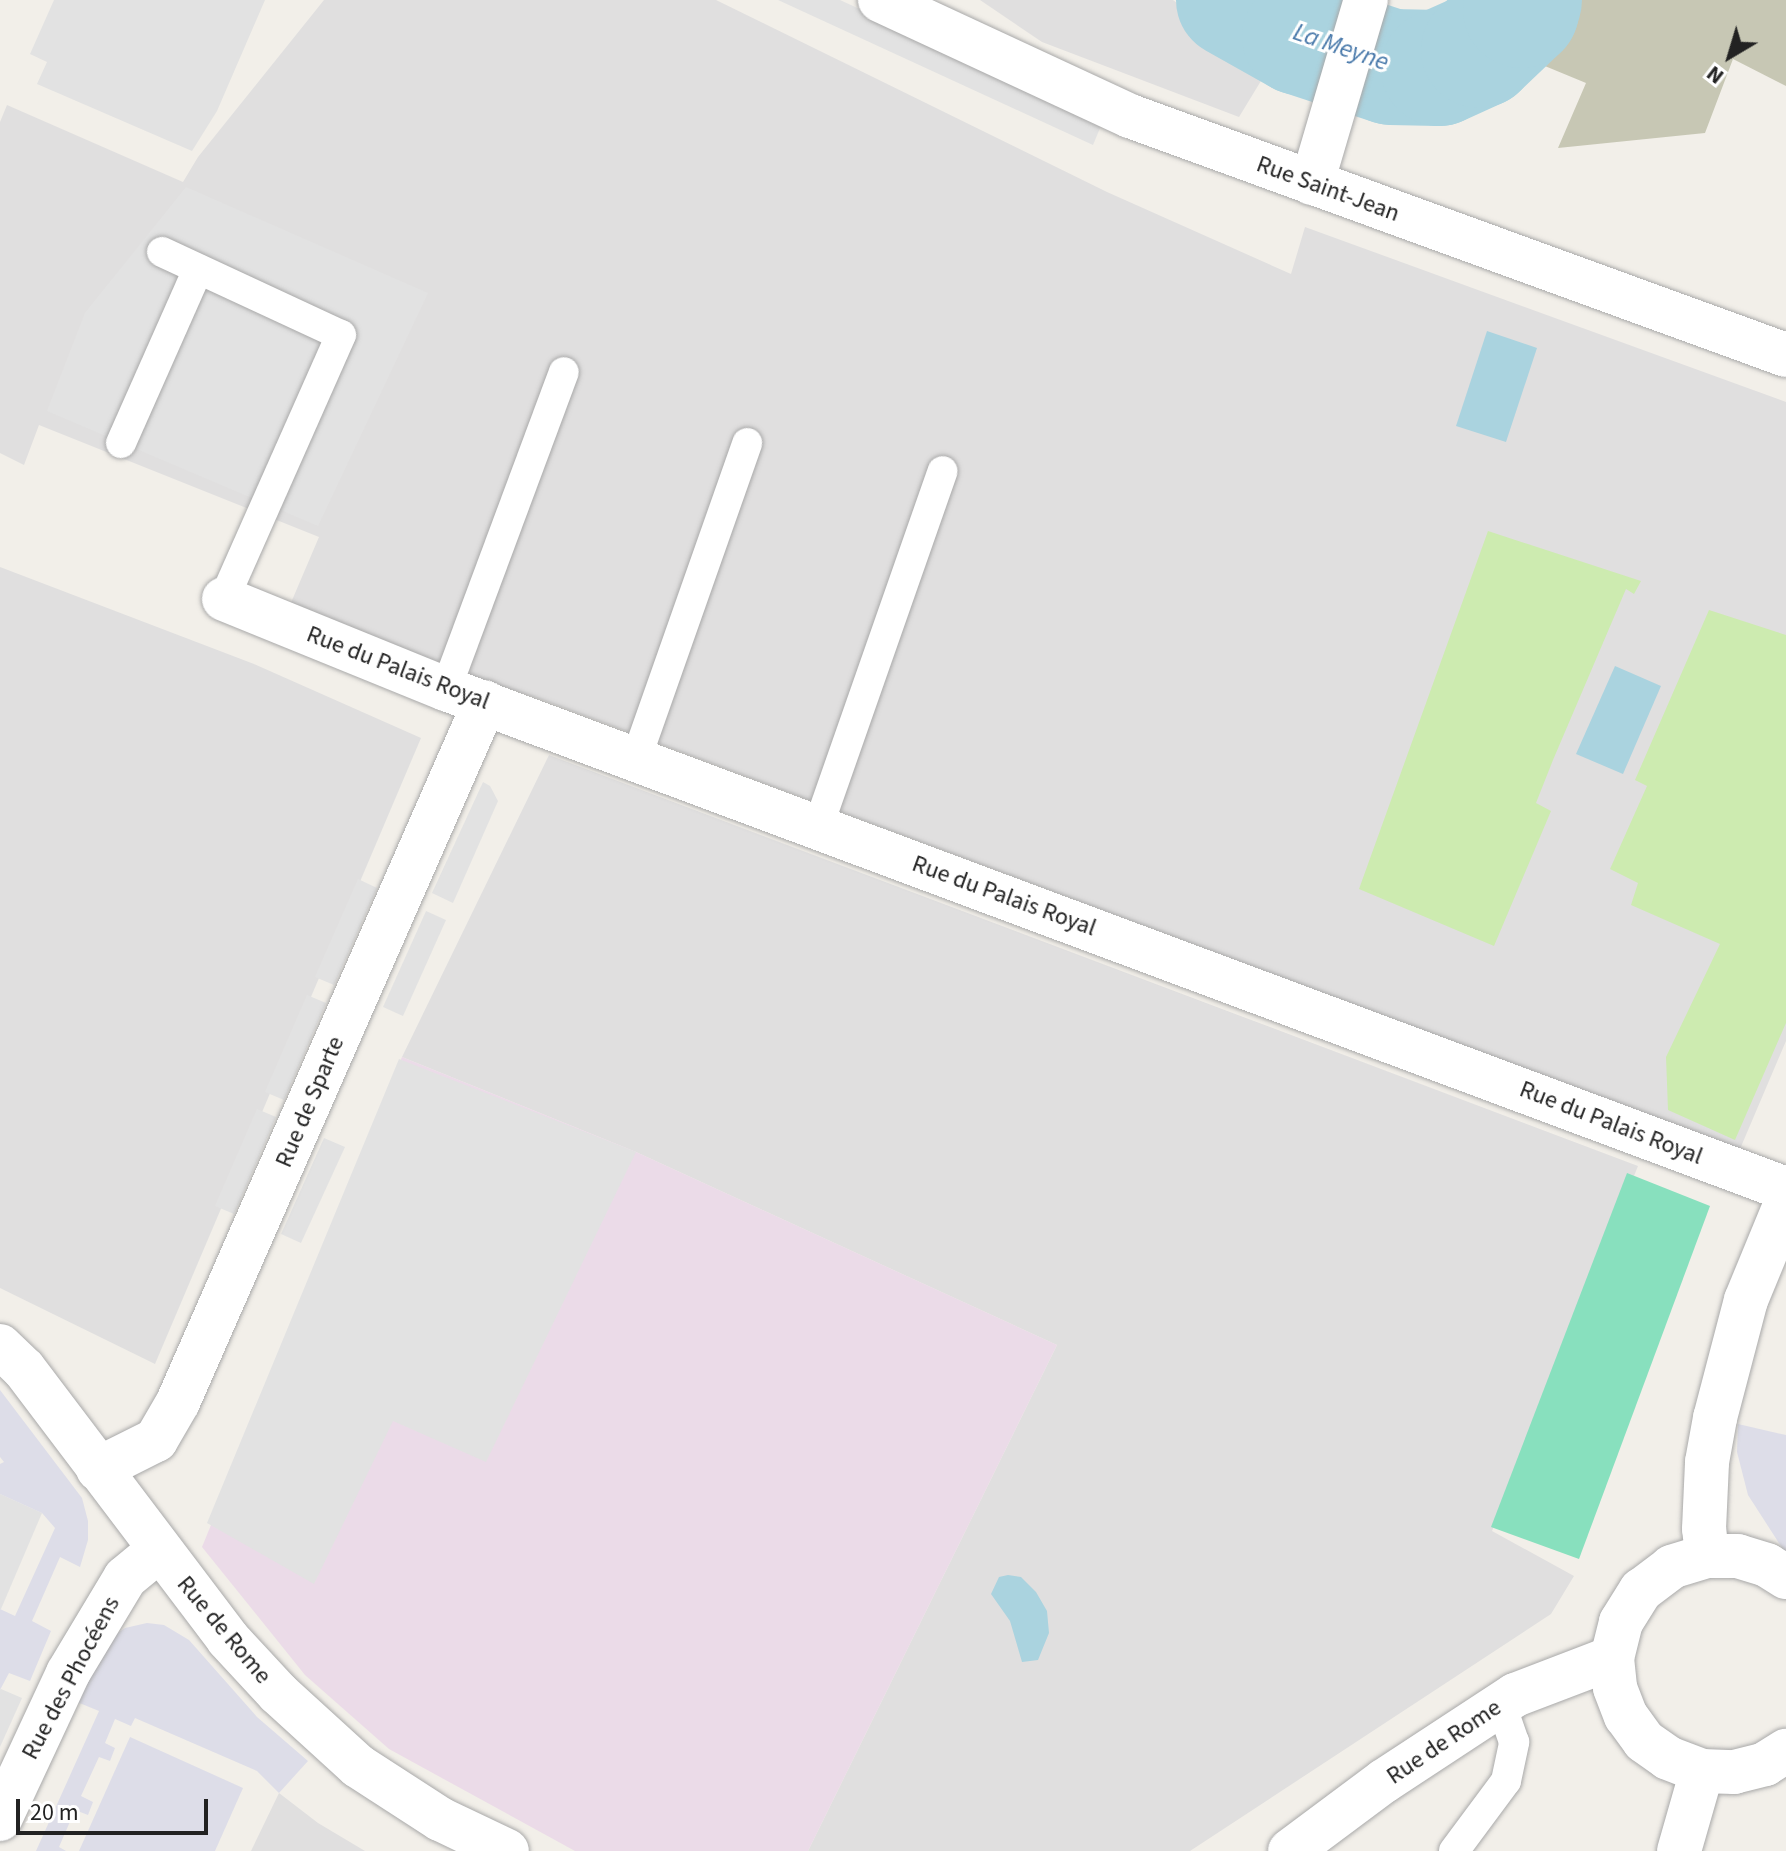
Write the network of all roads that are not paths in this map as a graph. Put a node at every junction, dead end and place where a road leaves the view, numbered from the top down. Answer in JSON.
{"nodes":[{"id":1,"x":880,"y":0,"type":"edge"},
{"id":2,"x":1364,"y":8,"type":"edge"},
{"id":3,"x":1312,"y":183,"type":"junction"},
{"id":4,"x":162,"y":252,"type":"dead end"},
{"id":5,"x":198,"y":269,"type":"junction"},
{"id":6,"x":1786,"y":355,"type":"edge"},
{"id":7,"x":564,"y":372,"type":"dead end"},
{"id":8,"x":121,"y":443,"type":"dead end"},
{"id":9,"x":747,"y":443,"type":"dead end"},
{"id":10,"x":943,"y":471,"type":"dead end"},
{"id":11,"x":224,"y":599,"type":"joint"},
{"id":12,"x":466,"y":695,"type":"junction"},
{"id":13,"x":636,"y":759,"type":"junction"},
{"id":14,"x":818,"y":827,"type":"junction"},
{"id":15,"x":1786,"y":1189,"type":"edge"},
{"id":16,"x":1786,"y":1203,"type":"edge"},
{"id":17,"x":0,"y":1346,"type":"edge"},
{"id":18,"x":98,"y":1469,"type":"junction"},
{"id":19,"x":159,"y":1550,"type":"junction"},
{"id":20,"x":1707,"y":1556,"type":"junction"},
{"id":21,"x":1786,"y":1577,"type":"edge"},
{"id":22,"x":1612,"y":1658,"type":"junction"},
{"id":23,"x":1501,"y":1705,"type":"junction"},
{"id":24,"x":1786,"y":1751,"type":"edge"},
{"id":25,"x":1702,"y":1771,"type":"junction"},
{"id":26,"x":0,"y":1819,"type":"edge"},
{"id":27,"x":507,"y":1851,"type":"edge"},
{"id":28,"x":1290,"y":1851,"type":"edge"},
{"id":29,"x":1454,"y":1851,"type":"edge"},
{"id":30,"x":1679,"y":1851,"type":"edge"}],
"edges":[{"from":1,"to":3,"type":"street","name":"Rue Saint-Jean"},
{"from":2,"to":3,"type":"street"},
{"from":3,"to":6,"type":"street","name":"Rue Saint-Jean"},
{"from":4,"to":5,"type":"lane"},
{"from":5,"to":8,"type":"lane"},
{"from":5,"to":11,"type":"lane"},
{"from":7,"to":12,"type":"lane"},
{"from":9,"to":13,"type":"lane"},
{"from":10,"to":14,"type":"lane"},
{"from":11,"to":12,"type":"street","name":"Rue du Palais Royal"},
{"from":12,"to":13,"type":"street","name":"Rue du Palais Royal"},
{"from":12,"to":18,"type":"street","name":"Rue de Sparte"},
{"from":13,"to":14,"type":"street","name":"Rue du Palais Royal"},
{"from":14,"to":15,"type":"street","name":"Rue du Palais Royal"},
{"from":16,"to":20,"type":"street"},
{"from":17,"to":18,"type":"street","name":"Rue de Rome"},
{"from":18,"to":19,"type":"street","name":"Rue de Rome"},
{"from":19,"to":26,"type":"street","name":"Rue des Phocéens"},
{"from":19,"to":27,"type":"street","name":"Rue de Rome"},
{"from":20,"to":21,"type":"street"},
{"from":20,"to":22,"type":"street"},
{"from":22,"to":23,"type":"street","name":"Rue de Rome"},
{"from":22,"to":25,"type":"street"},
{"from":23,"to":28,"type":"street","name":"Rue de Rome"},
{"from":23,"to":29,"type":"lane"},
{"from":24,"to":25,"type":"street"},
{"from":25,"to":30,"type":"street"}]}
